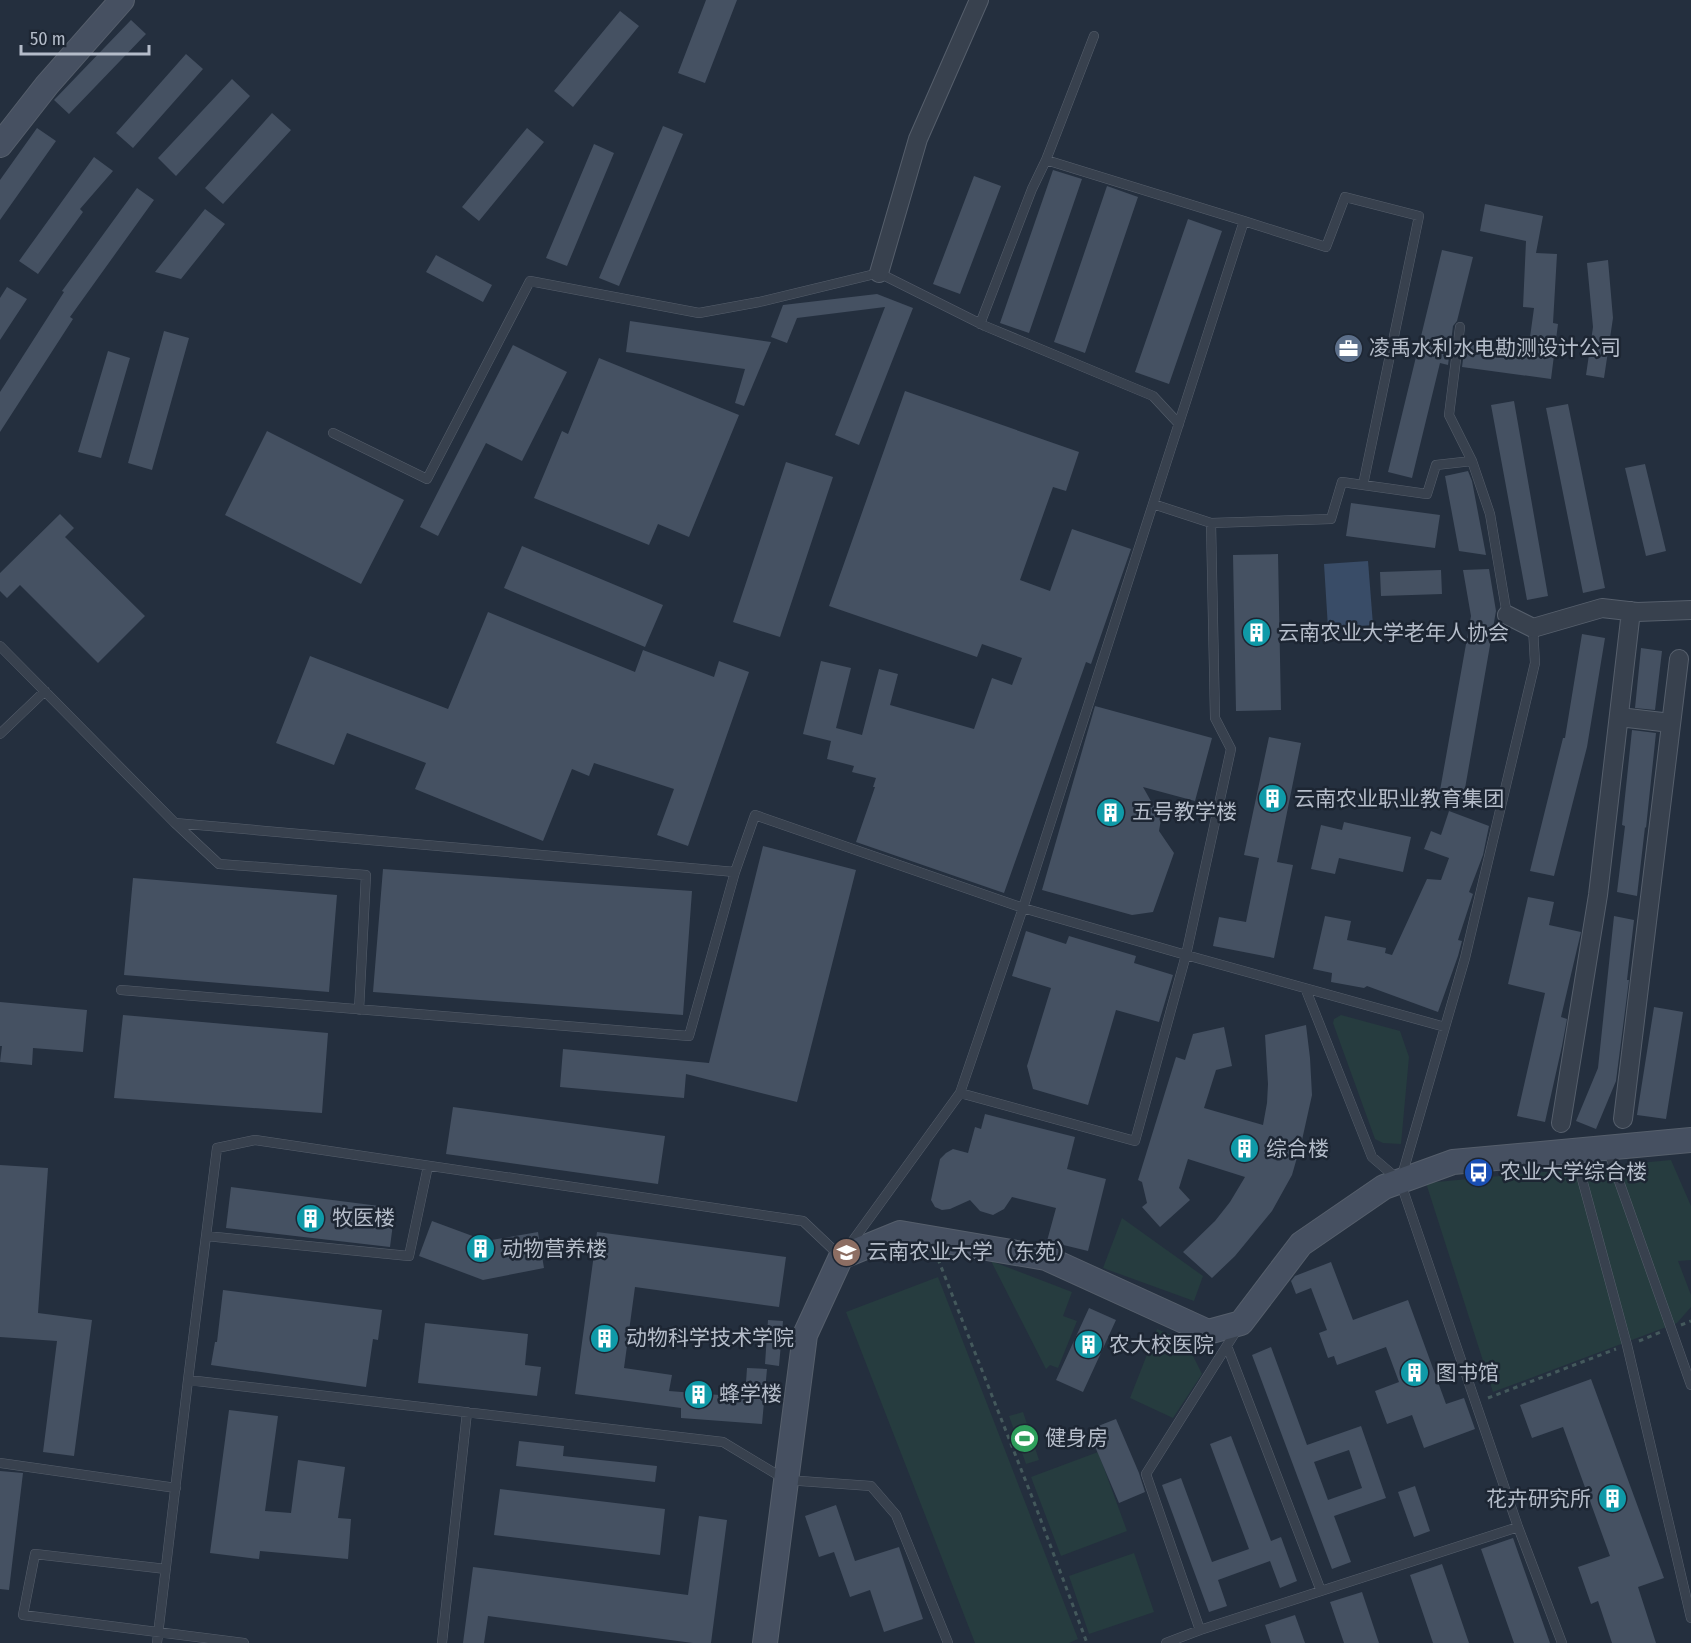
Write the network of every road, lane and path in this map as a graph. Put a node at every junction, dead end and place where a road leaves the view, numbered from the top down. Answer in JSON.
{"nodes":[{"id":1,"x":122,"y":0,"type":"edge"},
{"id":2,"x":979,"y":0,"type":"edge"},
{"id":3,"x":1094,"y":36,"type":"dead end"},
{"id":4,"x":0,"y":145,"type":"edge"},
{"id":5,"x":1046,"y":160,"type":"junction"},
{"id":6,"x":1244,"y":221,"type":"junction"},
{"id":7,"x":879,"y":273,"type":"junction"},
{"id":8,"x":980,"y":324,"type":"junction"},
{"id":9,"x":1460,"y":327,"type":"dead end"},
{"id":10,"x":1179,"y":424,"type":"junction"},
{"id":11,"x":333,"y":433,"type":"dead end"},
{"id":12,"x":1472,"y":461,"type":"junction"},
{"id":13,"x":1362,"y":485,"type":"junction"},
{"id":14,"x":1153,"y":504,"type":"junction"},
{"id":15,"x":1211,"y":523,"type":"junction"},
{"id":16,"x":1691,"y":610,"type":"edge"},
{"id":17,"x":1631,"y":611,"type":"junction"},
{"id":18,"x":1507,"y":615,"type":"joint"},
{"id":19,"x":1533,"y":628,"type":"junction"},
{"id":20,"x":0,"y":646,"type":"edge"},
{"id":21,"x":1679,"y":659,"type":"dead end"},
{"id":22,"x":45,"y":691,"type":"junction"},
{"id":23,"x":1619,"y":717,"type":"junction"},
{"id":24,"x":1671,"y":723,"type":"junction"},
{"id":25,"x":0,"y":734,"type":"edge"},
{"id":26,"x":175,"y":823,"type":"junction"},
{"id":27,"x":735,"y":872,"type":"junction"},
{"id":28,"x":1023,"y":908,"type":"junction"},
{"id":29,"x":1186,"y":955,"type":"junction"},
{"id":30,"x":121,"y":990,"type":"dead end"},
{"id":31,"x":1306,"y":990,"type":"junction"},
{"id":32,"x":359,"y":1010,"type":"junction"},
{"id":33,"x":1445,"y":1027,"type":"junction"},
{"id":34,"x":960,"y":1093,"type":"junction"},
{"id":35,"x":1623,"y":1119,"type":"dead end"},
{"id":36,"x":1562,"y":1123,"type":"dead end"},
{"id":37,"x":1691,"y":1140,"type":"edge"},
{"id":38,"x":1607,"y":1148,"type":"junction"},
{"id":39,"x":1575,"y":1151,"type":"junction"},
{"id":40,"x":428,"y":1166,"type":"junction"},
{"id":41,"x":1400,"y":1181,"type":"junction"},
{"id":42,"x":206,"y":1236,"type":"junction"},
{"id":43,"x":929,"y":1238,"type":"junction"},
{"id":44,"x":841,"y":1257,"type":"junction"},
{"id":45,"x":1691,"y":1321,"type":"edge"},
{"id":46,"x":1240,"y":1323,"type":"junction"},
{"id":47,"x":1671,"y":1329,"type":"junction"},
{"id":48,"x":1627,"y":1345,"type":"junction"},
{"id":49,"x":1227,"y":1346,"type":"junction"},
{"id":50,"x":188,"y":1380,"type":"junction"},
{"id":51,"x":1691,"y":1385,"type":"edge"},
{"id":52,"x":1476,"y":1403,"type":"junction"},
{"id":53,"x":467,"y":1412,"type":"junction"},
{"id":54,"x":0,"y":1463,"type":"edge"},
{"id":55,"x":786,"y":1480,"type":"junction"},
{"id":56,"x":176,"y":1488,"type":"junction"},
{"id":57,"x":1518,"y":1527,"type":"junction"},
{"id":58,"x":166,"y":1569,"type":"junction"},
{"id":59,"x":1321,"y":1591,"type":"junction"},
{"id":60,"x":1691,"y":1618,"type":"edge"},
{"id":61,"x":1200,"y":1630,"type":"junction"},
{"id":62,"x":158,"y":1632,"type":"junction"},
{"id":63,"x":157,"y":1643,"type":"edge"},
{"id":64,"x":244,"y":1643,"type":"edge"},
{"id":65,"x":442,"y":1643,"type":"edge"},
{"id":66,"x":765,"y":1643,"type":"edge"},
{"id":67,"x":948,"y":1643,"type":"edge"},
{"id":68,"x":1087,"y":1643,"type":"edge"},
{"id":69,"x":1166,"y":1643,"type":"edge"},
{"id":70,"x":1562,"y":1643,"type":"edge"}],
"edges":[{"from":1,"to":4,"type":"street"},
{"from":2,"to":7,"type":"street"},
{"from":3,"to":5,"type":"lane"},
{"from":5,"to":6,"type":"lane"},
{"from":5,"to":8,"type":"lane"},
{"from":6,"to":10,"type":"lane"},
{"from":6,"to":13,"type":"lane"},
{"from":7,"to":8,"type":"lane"},
{"from":7,"to":11,"type":"lane"},
{"from":8,"to":10,"type":"lane"},
{"from":9,"to":12,"type":"lane"},
{"from":10,"to":14,"type":"lane"},
{"from":12,"to":13,"type":"lane"},
{"from":12,"to":18,"type":"lane"},
{"from":13,"to":15,"type":"lane"},
{"from":14,"to":15,"type":"lane"},
{"from":14,"to":28,"type":"lane"},
{"from":15,"to":29,"type":"lane"},
{"from":16,"to":17,"type":"street"},
{"from":17,"to":19,"type":"street"},
{"from":17,"to":23,"type":"street"},
{"from":18,"to":19,"type":"street"},
{"from":19,"to":33,"type":"lane"},
{"from":20,"to":22,"type":"lane"},
{"from":21,"to":24,"type":"street"},
{"from":22,"to":25,"type":"lane"},
{"from":22,"to":26,"type":"lane"},
{"from":23,"to":24,"type":"street"},
{"from":23,"to":36,"type":"street"},
{"from":24,"to":35,"type":"street"},
{"from":26,"to":27,"type":"lane"},
{"from":26,"to":32,"type":"lane"},
{"from":27,"to":28,"type":"lane"},
{"from":27,"to":32,"type":"lane"},
{"from":28,"to":29,"type":"lane"},
{"from":28,"to":34,"type":"lane"},
{"from":29,"to":31,"type":"lane"},
{"from":29,"to":34,"type":"lane"},
{"from":30,"to":32,"type":"lane"},
{"from":31,"to":33,"type":"lane"},
{"from":31,"to":41,"type":"lane"},
{"from":33,"to":41,"type":"lane"},
{"from":34,"to":44,"type":"lane"},
{"from":37,"to":38,"type":"street"},
{"from":38,"to":39,"type":"street"},
{"from":38,"to":47,"type":"lane"},
{"from":39,"to":41,"type":"street"},
{"from":39,"to":48,"type":"lane"},
{"from":40,"to":42,"type":"lane"},
{"from":40,"to":42,"type":"lane"},
{"from":40,"to":44,"type":"lane"},
{"from":41,"to":46,"type":"street"},
{"from":41,"to":52,"type":"lane"},
{"from":42,"to":50,"type":"lane"},
{"from":43,"to":44,"type":"street"},
{"from":43,"to":46,"type":"street"},
{"from":43,"to":68,"type":"path"},
{"from":44,"to":55,"type":"street"},
{"from":45,"to":47,"type":"path"},
{"from":46,"to":49,"type":"lane"},
{"from":47,"to":48,"type":"path"},
{"from":47,"to":51,"type":"lane"},
{"from":48,"to":52,"type":"path"},
{"from":48,"to":60,"type":"lane"},
{"from":49,"to":59,"type":"lane"},
{"from":49,"to":61,"type":"lane"},
{"from":50,"to":53,"type":"lane"},
{"from":50,"to":56,"type":"lane"},
{"from":52,"to":57,"type":"lane"},
{"from":53,"to":55,"type":"lane"},
{"from":53,"to":65,"type":"lane"},
{"from":54,"to":56,"type":"lane"},
{"from":55,"to":66,"type":"street"},
{"from":55,"to":67,"type":"lane"},
{"from":56,"to":58,"type":"lane"},
{"from":57,"to":59,"type":"lane"},
{"from":57,"to":70,"type":"lane"},
{"from":58,"to":62,"type":"lane"},
{"from":58,"to":62,"type":"lane"},
{"from":59,"to":61,"type":"lane"},
{"from":61,"to":69,"type":"lane"},
{"from":62,"to":63,"type":"lane"},
{"from":62,"to":64,"type":"lane"}]}
